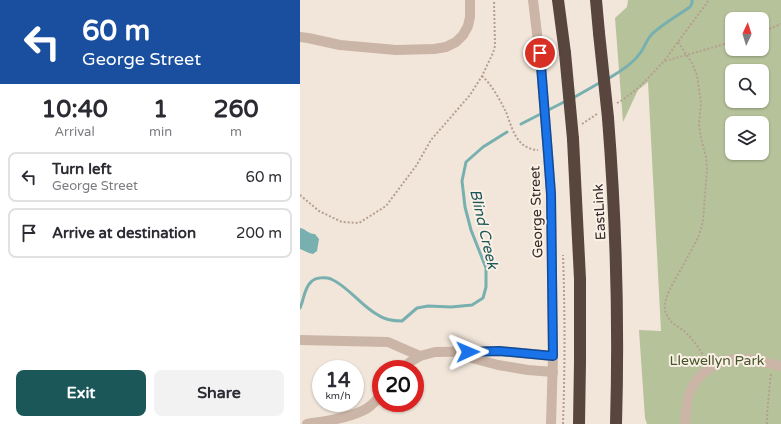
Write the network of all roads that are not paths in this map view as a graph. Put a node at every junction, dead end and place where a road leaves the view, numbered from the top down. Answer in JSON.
{"nodes":[{"id":1,"x":470,"y":0,"type":"edge"},
{"id":2,"x":533,"y":0,"type":"edge"},
{"id":3,"x":558,"y":0,"type":"edge"},
{"id":4,"x":596,"y":0,"type":"edge"},
{"id":5,"x":300,"y":37,"type":"edge"},
{"id":6,"x":300,"y":340,"type":"edge"},
{"id":7,"x":453,"y":352,"type":"junction"},
{"id":8,"x":420,"y":356,"type":"junction"},
{"id":9,"x":553,"y":356,"type":"junction"},
{"id":10,"x":413,"y":360,"type":"edge"},
{"id":11,"x":777,"y":365,"type":"edge"},
{"id":12,"x":552,"y":372,"type":"junction"},
{"id":13,"x":372,"y":404,"type":"edge"},
{"id":14,"x":307,"y":424,"type":"edge"},
{"id":15,"x":551,"y":424,"type":"edge"},
{"id":16,"x":578,"y":424,"type":"edge"},
{"id":17,"x":616,"y":424,"type":"edge"},
{"id":18,"x":685,"y":424,"type":"edge"}],
"edges":[{"from":1,"to":5,"type":"street"},
{"from":2,"to":9,"type":"street","name":"George Street","bridge":true},
{"from":3,"to":16,"type":"highway","name":"EastLink","bridge":true},
{"from":4,"to":17,"type":"highway","name":"EastLink","bridge":true},
{"from":6,"to":8,"type":"street"},
{"from":7,"to":8,"type":"street"},
{"from":7,"to":9,"type":"street"},
{"from":7,"to":12,"type":"street"},
{"from":8,"to":10,"type":"street"},
{"from":9,"to":12,"type":"street","name":"George Street"},
{"from":11,"to":18,"type":"street"},
{"from":12,"to":15,"type":"street","name":"George Street"},
{"from":13,"to":14,"type":"street"}]}
